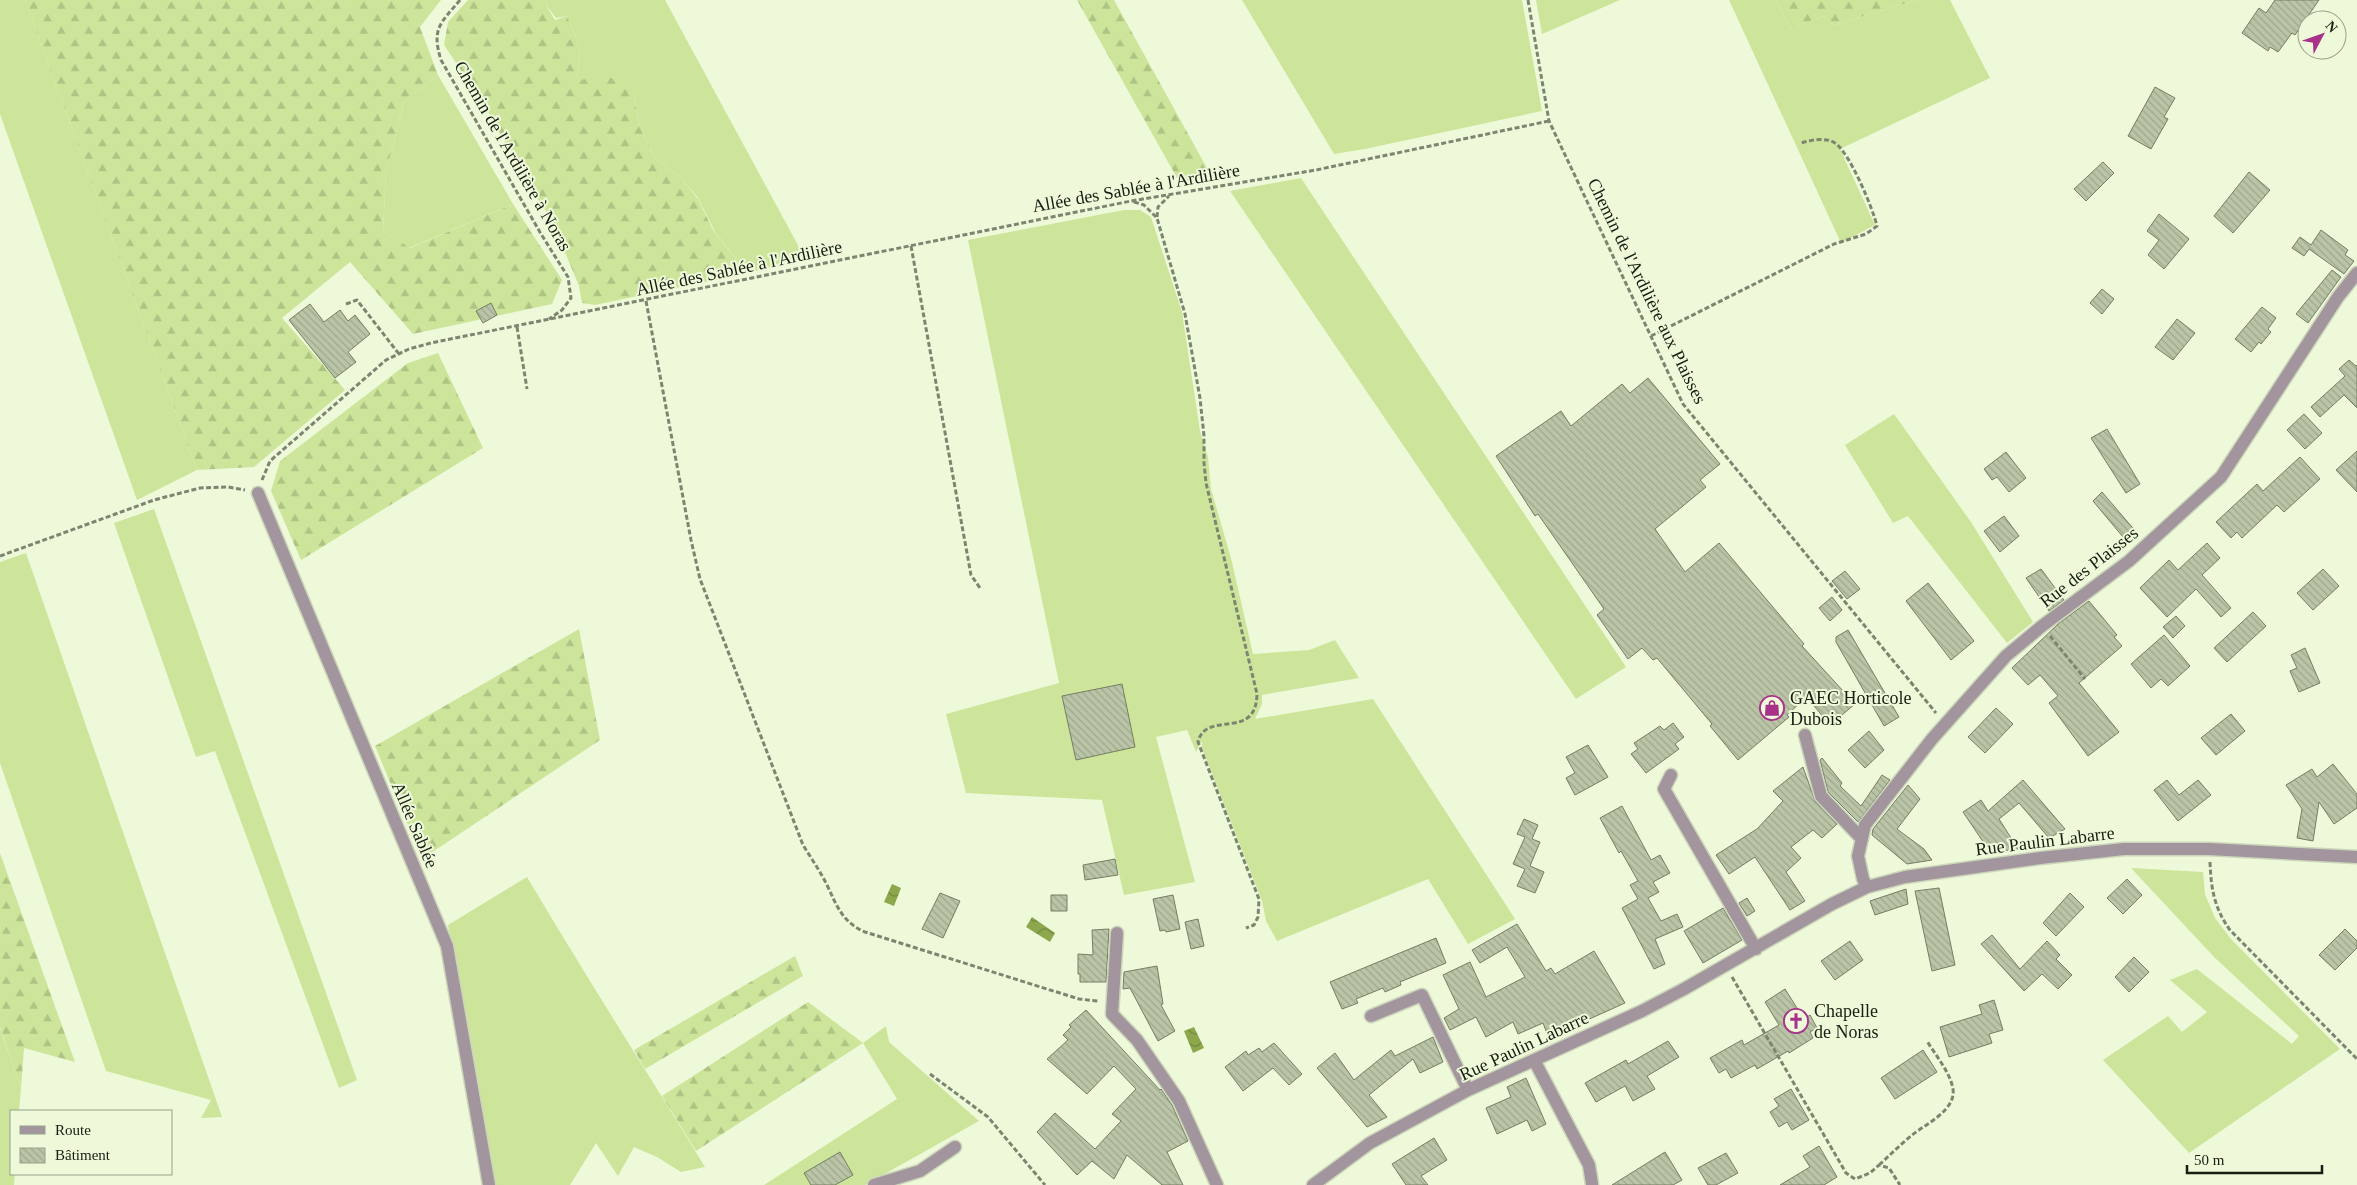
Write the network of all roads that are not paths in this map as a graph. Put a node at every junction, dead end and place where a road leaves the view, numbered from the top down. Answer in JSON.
{"nodes":[{"id":1,"x":2357,"y":273,"type":"edge"},
{"id":2,"x":258,"y":493,"type":"road end"},
{"id":3,"x":1805,"y":736,"type":"dead end"},
{"id":4,"x":1671,"y":775,"type":"dead end"},
{"id":5,"x":1862,"y":839,"type":"junction"},
{"id":6,"x":2357,"y":857,"type":"edge"},
{"id":7,"x":1867,"y":887,"type":"junction"},
{"id":8,"x":1117,"y":933,"type":"dead end"},
{"id":9,"x":1756,"y":949,"type":"junction"},
{"id":10,"x":1371,"y":1016,"type":"dead end"},
{"id":11,"x":1534,"y":1060,"type":"junction"},
{"id":12,"x":1468,"y":1090,"type":"junction"},
{"id":13,"x":955,"y":1147,"type":"dead end"},
{"id":14,"x":1592,"y":1184,"type":"dead end"},
{"id":15,"x":490,"y":1185,"type":"edge"},
{"id":16,"x":874,"y":1185,"type":"edge"},
{"id":17,"x":1217,"y":1185,"type":"edge"},
{"id":18,"x":1313,"y":1185,"type":"edge"}],
"edges":[{"from":1,"to":5,"type":"street","name":"Rue des Plaisses"},
{"from":2,"to":15,"type":"street","name":"Allée Sablée"},
{"from":3,"to":5,"type":"street"},
{"from":4,"to":9,"type":"street"},
{"from":5,"to":7,"type":"street","name":"Rue des Plaisses"},
{"from":6,"to":7,"type":"street","name":"Rue Paulin Labarre"},
{"from":7,"to":9,"type":"street","name":"Rue Paulin Labarre"},
{"from":8,"to":17,"type":"street"},
{"from":9,"to":11,"type":"street","name":"Rue Paulin Labarre"},
{"from":10,"to":12,"type":"street"},
{"from":11,"to":12,"type":"street","name":"Rue Paulin Labarre"},
{"from":11,"to":14,"type":"street"},
{"from":12,"to":18,"type":"street","name":"Rue Paulin Labarre"},
{"from":13,"to":16,"type":"street"}]}
